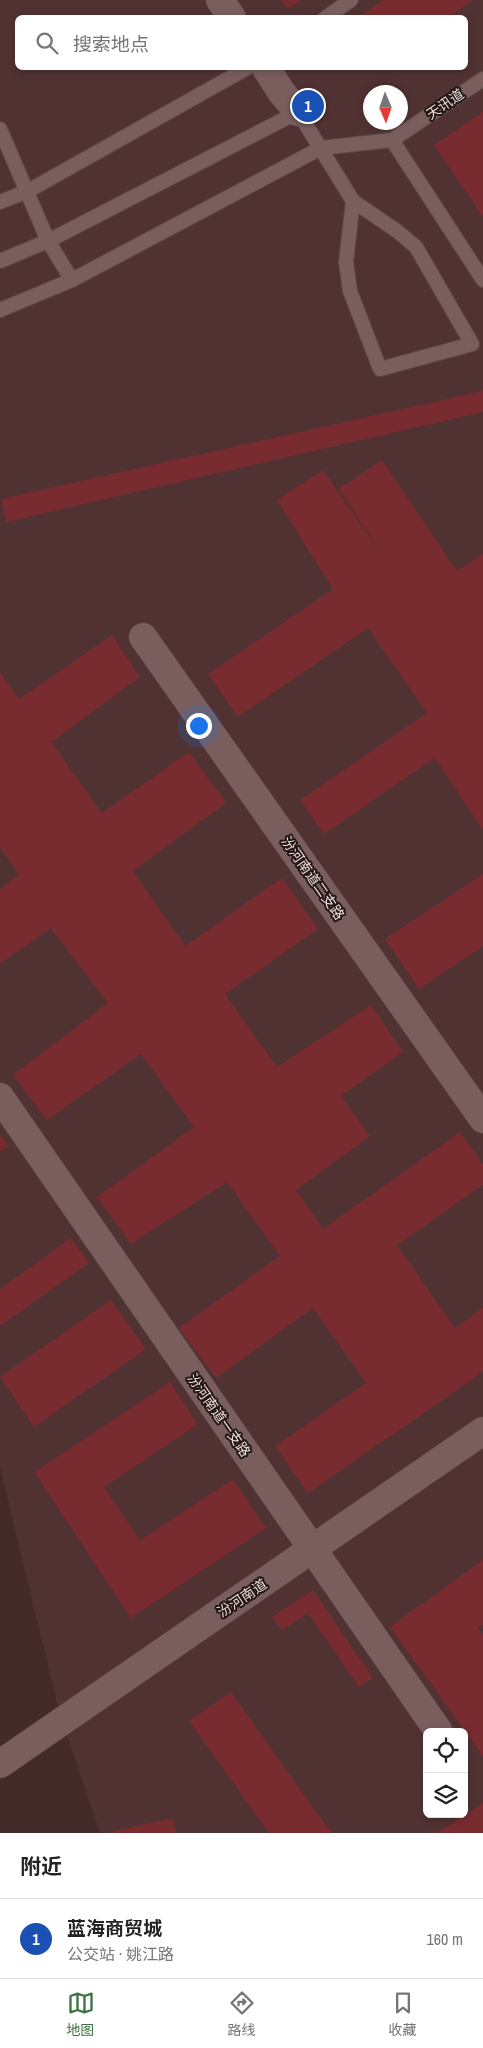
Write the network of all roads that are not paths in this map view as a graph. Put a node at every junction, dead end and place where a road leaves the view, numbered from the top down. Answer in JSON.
{"nodes":[{"id":1,"x":220,"y":0,"type":"edge"},
{"id":2,"x":234,"y":0,"type":"edge"},
{"id":3,"x":351,"y":0,"type":"edge"},
{"id":4,"x":230,"y":15,"type":"edge"},
{"id":5,"x":244,"y":15,"type":"edge"},
{"id":6,"x":329,"y":15,"type":"edge"},
{"id":7,"x":243,"y":70,"type":"edge"},
{"id":8,"x":267,"y":70,"type":"edge"},
{"id":9,"x":279,"y":70,"type":"edge"},
{"id":10,"x":483,"y":79,"type":"edge"},
{"id":11,"x":298,"y":112,"type":"junction"},
{"id":12,"x":0,"y":129,"type":"edge"},
{"id":13,"x":392,"y":140,"type":"junction"},
{"id":14,"x":321,"y":148,"type":"junction"},
{"id":15,"x":28,"y":191,"type":"junction"},
{"id":16,"x":353,"y":201,"type":"junction"},
{"id":17,"x":0,"y":202,"type":"edge"},
{"id":18,"x":48,"y":241,"type":"junction"},
{"id":19,"x":0,"y":260,"type":"edge"},
{"id":20,"x":481,"y":272,"type":"edge"},
{"id":21,"x":72,"y":280,"type":"junction"},
{"id":22,"x":0,"y":310,"type":"edge"},
{"id":23,"x":143,"y":637,"type":"dead end"},
{"id":24,"x":0,"y":1097,"type":"edge"},
{"id":25,"x":483,"y":1119,"type":"edge"},
{"id":26,"x":483,"y":1431,"type":"edge"},
{"id":27,"x":312,"y":1550,"type":"junction"},
{"id":28,"x":436,"y":1728,"type":"edge"},
{"id":29,"x":0,"y":1764,"type":"edge"}],
"edges":[{"from":1,"to":4,"type":"street"},
{"from":2,"to":5,"type":"street"},
{"from":3,"to":6,"type":"lane"},
{"from":7,"to":15,"type":"lane"},
{"from":8,"to":11,"type":"street"},
{"from":9,"to":11,"type":"street"},
{"from":10,"to":13,"type":"lane","name":"天讯道"},
{"from":11,"to":14,"type":"lane"},
{"from":11,"to":18,"type":"lane"},
{"from":12,"to":15,"type":"lane"},
{"from":13,"to":14,"type":"lane","name":"天讯道"},
{"from":13,"to":20,"type":"lane"},
{"from":14,"to":16,"type":"lane"},
{"from":14,"to":21,"type":"lane"},
{"from":15,"to":17,"type":"lane"},
{"from":15,"to":18,"type":"lane"},
{"from":16,"to":16,"type":"lane"},
{"from":18,"to":19,"type":"lane"},
{"from":18,"to":21,"type":"lane"},
{"from":21,"to":22,"type":"lane"},
{"from":23,"to":25,"type":"street","name":"汾河南道二支路"},
{"from":24,"to":27,"type":"street","name":"汾河南道一支路"},
{"from":26,"to":27,"type":"street","name":"汾河南道"},
{"from":27,"to":28,"type":"street","name":"汾河南道一支路"},
{"from":27,"to":29,"type":"street","name":"汾河南道"}]}
